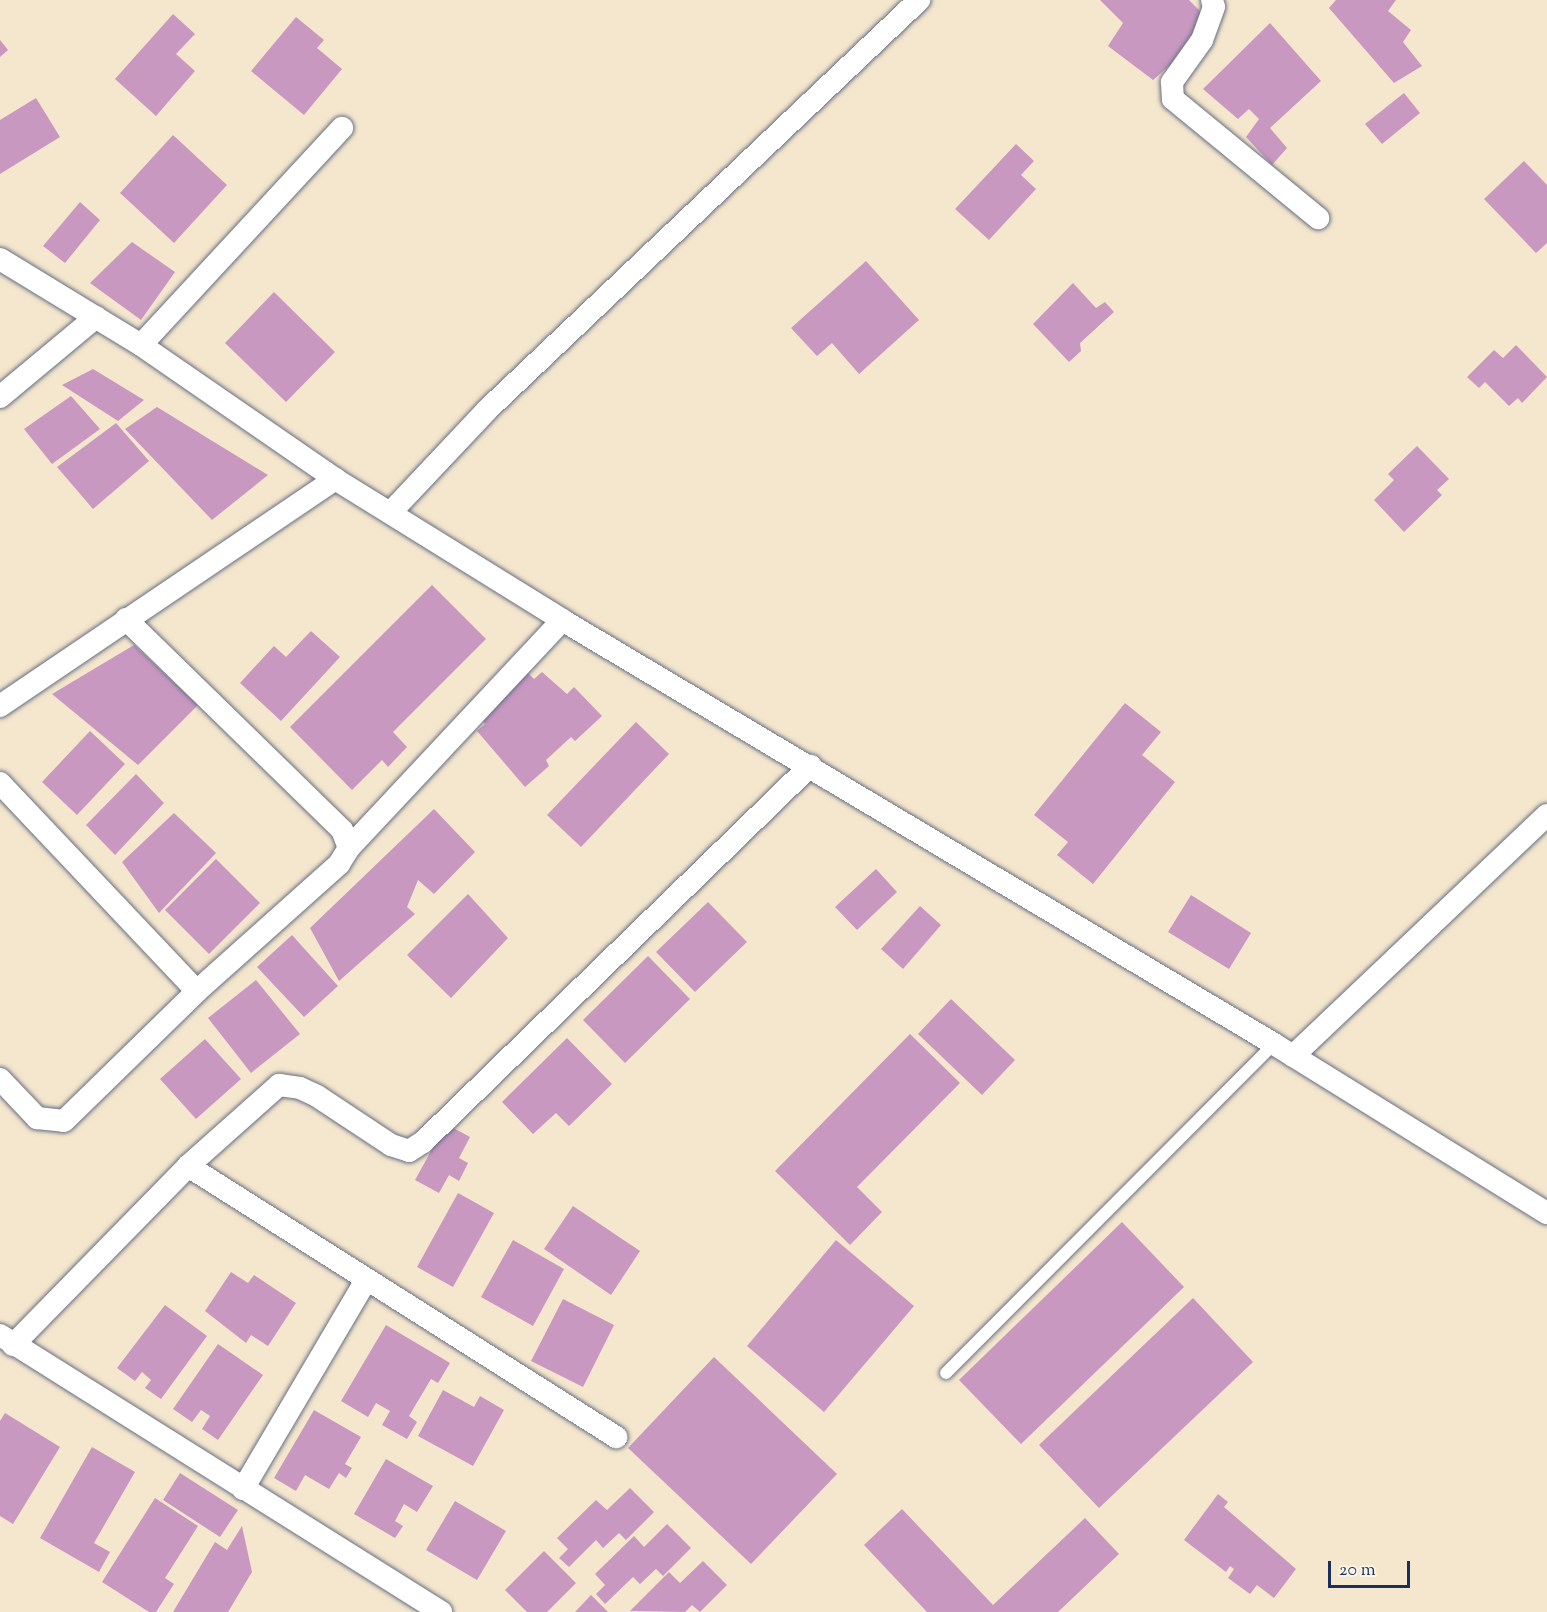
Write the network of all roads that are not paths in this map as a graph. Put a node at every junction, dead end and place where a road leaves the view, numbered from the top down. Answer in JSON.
{"nodes":[{"id":1,"x":920,"y":0,"type":"edge"},
{"id":2,"x":1212,"y":0,"type":"edge"},
{"id":3,"x":342,"y":128,"type":"dead end"},
{"id":4,"x":1318,"y":218,"type":"dead end"},
{"id":5,"x":0,"y":259,"type":"edge"},
{"id":6,"x":96,"y":317,"type":"junction"},
{"id":7,"x":141,"y":345,"type":"junction"},
{"id":8,"x":0,"y":397,"type":"edge"},
{"id":9,"x":335,"y":479,"type":"junction"},
{"id":10,"x":391,"y":512,"type":"junction"},
{"id":11,"x":126,"y":619,"type":"junction"},
{"id":12,"x":562,"y":620,"type":"junction"},
{"id":13,"x":0,"y":705,"type":"edge"},
{"id":14,"x":810,"y":766,"type":"junction"},
{"id":15,"x":0,"y":783,"type":"edge"},
{"id":16,"x":1547,"y":815,"type":"edge"},
{"id":17,"x":349,"y":848,"type":"junction"},
{"id":18,"x":198,"y":991,"type":"junction"},
{"id":19,"x":1274,"y":1044,"type":"junction"},
{"id":20,"x":1293,"y":1056,"type":"junction"},
{"id":21,"x":0,"y":1079,"type":"edge"},
{"id":22,"x":188,"y":1167,"type":"junction"},
{"id":23,"x":1547,"y":1213,"type":"edge"},
{"id":24,"x":366,"y":1280,"type":"junction"},
{"id":25,"x":7,"y":1340,"type":"edge"},
{"id":26,"x":946,"y":1373,"type":"dead end"},
{"id":27,"x":616,"y":1437,"type":"dead end"},
{"id":28,"x":243,"y":1489,"type":"junction"},
{"id":29,"x":441,"y":1612,"type":"edge"}],
"edges":[{"from":1,"to":10,"type":"street"},
{"from":2,"to":4,"type":"street"},
{"from":3,"to":7,"type":"street"},
{"from":5,"to":6,"type":"street"},
{"from":6,"to":7,"type":"street"},
{"from":6,"to":8,"type":"street"},
{"from":7,"to":9,"type":"street"},
{"from":9,"to":10,"type":"street"},
{"from":9,"to":11,"type":"street"},
{"from":10,"to":12,"type":"street"},
{"from":11,"to":13,"type":"street"},
{"from":11,"to":17,"type":"street"},
{"from":12,"to":14,"type":"street"},
{"from":12,"to":17,"type":"street"},
{"from":14,"to":19,"type":"street"},
{"from":14,"to":22,"type":"street"},
{"from":15,"to":18,"type":"street"},
{"from":16,"to":20,"type":"street"},
{"from":17,"to":18,"type":"street"},
{"from":18,"to":21,"type":"street"},
{"from":19,"to":20,"type":"street"},
{"from":19,"to":26,"type":"lane"},
{"from":20,"to":23,"type":"street"},
{"from":22,"to":24,"type":"street"},
{"from":22,"to":25,"type":"street"},
{"from":24,"to":27,"type":"street"},
{"from":24,"to":28,"type":"street"},
{"from":25,"to":28,"type":"street"},
{"from":28,"to":29,"type":"street"}]}
